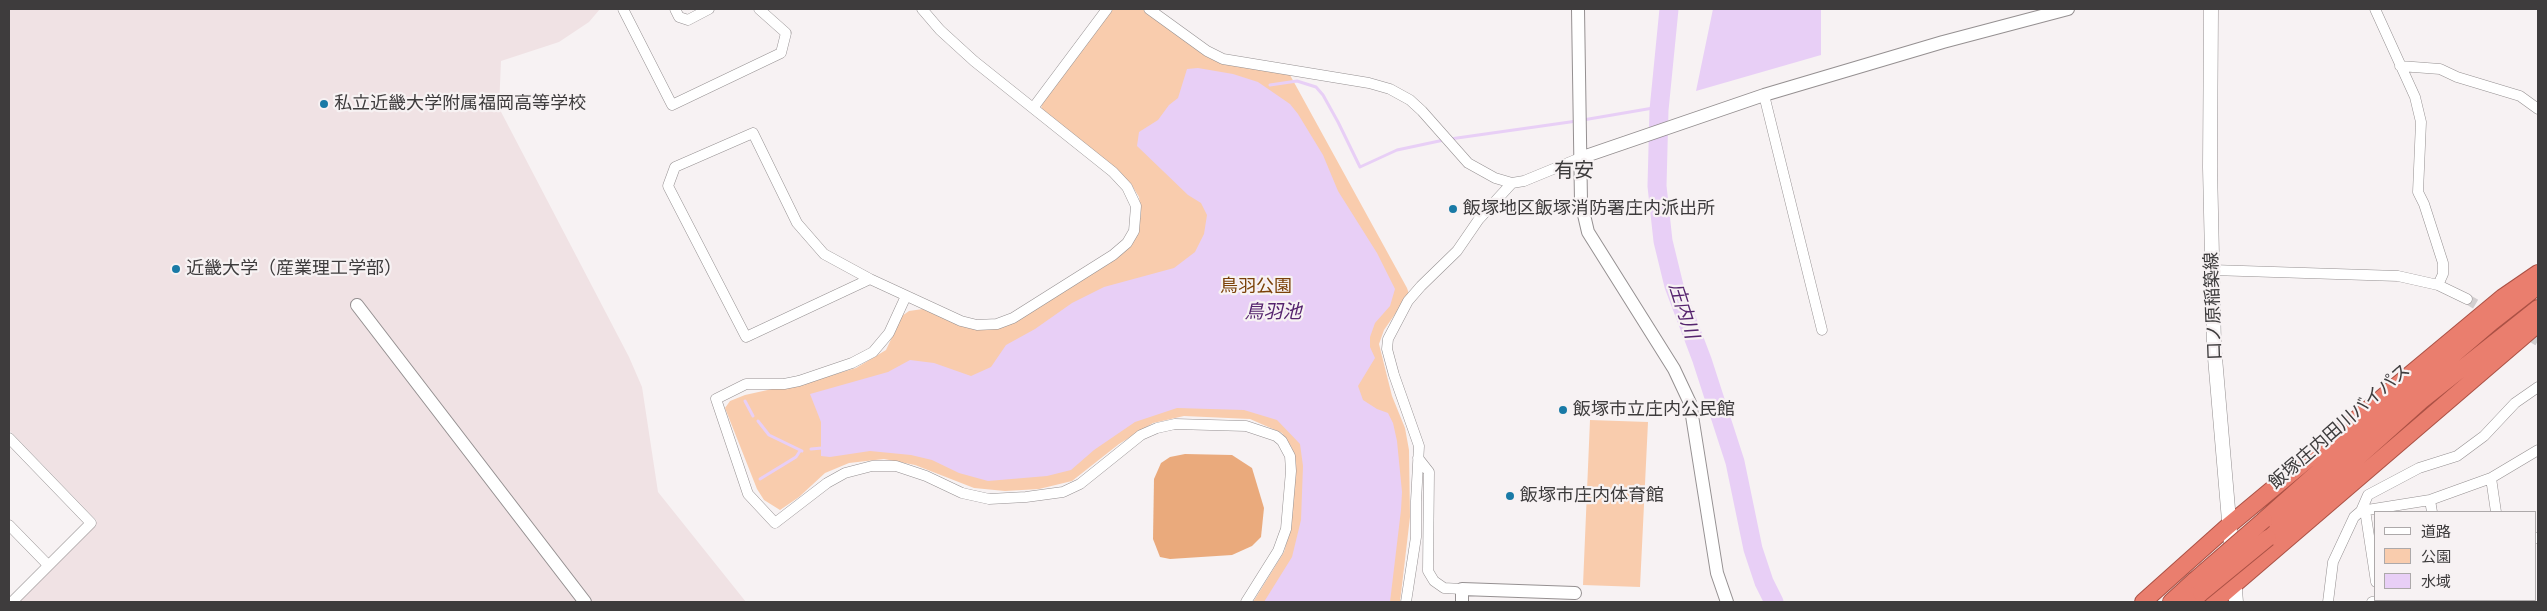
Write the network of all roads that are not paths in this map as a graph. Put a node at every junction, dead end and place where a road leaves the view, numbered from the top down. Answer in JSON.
{"nodes":[{"id":1,"x":623,"y":9,"type":"edge"},
{"id":2,"x":675,"y":9,"type":"edge"},
{"id":3,"x":709,"y":9,"type":"edge"},
{"id":4,"x":759,"y":9,"type":"edge"},
{"id":5,"x":922,"y":9,"type":"edge"},
{"id":6,"x":1107,"y":9,"type":"edge"},
{"id":7,"x":1149,"y":9,"type":"edge"},
{"id":8,"x":1578,"y":9,"type":"edge"},
{"id":9,"x":2068,"y":9,"type":"edge"},
{"id":10,"x":2211,"y":9,"type":"edge"},
{"id":11,"x":2375,"y":9,"type":"edge"},
{"id":12,"x":2400,"y":66,"type":"junction"},
{"id":13,"x":1764,"y":95,"type":"junction"},
{"id":14,"x":1033,"y":108,"type":"junction"},
{"id":15,"x":2538,"y":109,"type":"edge"},
{"id":16,"x":1580,"y":158,"type":"junction"},
{"id":17,"x":1512,"y":183,"type":"junction"},
{"id":18,"x":2212,"y":270,"type":"junction"},
{"id":19,"x":2538,"y":273,"type":"edge"},
{"id":20,"x":870,"y":279,"type":"junction"},
{"id":21,"x":2438,"y":285,"type":"junction"},
{"id":22,"x":2538,"y":286,"type":"edge"},
{"id":23,"x":906,"y":296,"type":"junction"},
{"id":24,"x":2467,"y":299,"type":"tunnel mouth"},
{"id":25,"x":357,"y":306,"type":"dead end"},
{"id":26,"x":2538,"y":308,"type":"edge"},
{"id":27,"x":2538,"y":324,"type":"edge"},
{"id":28,"x":1822,"y":330,"type":"dead end"},
{"id":29,"x":2538,"y":387,"type":"edge"},
{"id":30,"x":9,"y":438,"type":"edge"},
{"id":31,"x":2538,"y":450,"type":"edge"},
{"id":32,"x":1418,"y":458,"type":"junction"},
{"id":33,"x":2491,"y":478,"type":"junction"},
{"id":34,"x":2430,"y":500,"type":"junction"},
{"id":35,"x":2363,"y":510,"type":"junction"},
{"id":36,"x":2432,"y":511,"type":"edge"},
{"id":37,"x":2496,"y":511,"type":"edge"},
{"id":38,"x":9,"y":525,"type":"edge"},
{"id":39,"x":2228,"y":526,"type":"junction"},
{"id":40,"x":48,"y":565,"type":"junction"},
{"id":41,"x":2374,"y":571,"type":"edge"},
{"id":42,"x":2234,"y":585,"type":"junction"},
{"id":43,"x":1462,"y":589,"type":"junction"},
{"id":44,"x":1575,"y":593,"type":"dead end"},
{"id":45,"x":2200,"y":594,"type":"edge"},
{"id":46,"x":12,"y":602,"type":"edge"},
{"id":47,"x":585,"y":602,"type":"edge"},
{"id":48,"x":1246,"y":602,"type":"edge"},
{"id":49,"x":1406,"y":602,"type":"edge"},
{"id":50,"x":1462,"y":602,"type":"edge"},
{"id":51,"x":1727,"y":602,"type":"edge"},
{"id":52,"x":2144,"y":602,"type":"edge"},
{"id":53,"x":2171,"y":602,"type":"edge"},
{"id":54,"x":2236,"y":602,"type":"edge"},
{"id":55,"x":2328,"y":602,"type":"edge"}],
"edges":[{"from":1,"to":4,"type":"street"},
{"from":2,"to":3,"type":"street"},
{"from":5,"to":14,"type":"street"},
{"from":6,"to":14,"type":"street"},
{"from":7,"to":17,"type":"street"},
{"from":8,"to":16,"type":"street"},
{"from":9,"to":13,"type":"street"},
{"from":10,"to":18,"type":"main road","name":"口ノ原稲築線"},
{"from":11,"to":12,"type":"street"},
{"from":12,"to":15,"type":"street"},
{"from":12,"to":21,"type":"street"},
{"from":13,"to":16,"type":"street"},
{"from":13,"to":28,"type":"street"},
{"from":14,"to":23,"type":"street"},
{"from":16,"to":17,"type":"street"},
{"from":16,"to":51,"type":"street"},
{"from":17,"to":32,"type":"street"},
{"from":18,"to":21,"type":"street"},
{"from":18,"to":39,"type":"main road","name":"口ノ原稲築線"},
{"from":19,"to":39,"type":"highway"},
{"from":20,"to":20,"type":"street"},
{"from":20,"to":23,"type":"street"},
{"from":21,"to":24,"type":"street"},
{"from":22,"to":45,"type":"highway","name":"飯塚庄内田川バイパス","bridge":true},
{"from":23,"to":48,"type":"street"},
{"from":25,"to":47,"type":"street"},
{"from":26,"to":45,"type":"highway","name":"飯塚庄内田川バイパス","bridge":true},
{"from":27,"to":42,"type":"highway"},
{"from":29,"to":35,"type":"street"},
{"from":30,"to":40,"type":"street"},
{"from":31,"to":33,"type":"street"},
{"from":32,"to":43,"type":"street"},
{"from":32,"to":49,"type":"street"},
{"from":33,"to":34,"type":"street"},
{"from":33,"to":37,"type":"street"},
{"from":34,"to":35,"type":"street"},
{"from":34,"to":36,"type":"street"},
{"from":35,"to":41,"type":"street"},
{"from":35,"to":55,"type":"street"},
{"from":38,"to":40,"type":"street"},
{"from":39,"to":42,"type":"main road","name":"口ノ原稲築線"},
{"from":39,"to":52,"type":"highway"},
{"from":40,"to":46,"type":"street"},
{"from":42,"to":45,"type":"highway"},
{"from":42,"to":54,"type":"main road","name":"口ノ原稲築線"},
{"from":43,"to":44,"type":"street"},
{"from":43,"to":50,"type":"street"},
{"from":45,"to":53,"type":"highway","name":"飯塚庄内田川バイパス"}]}
